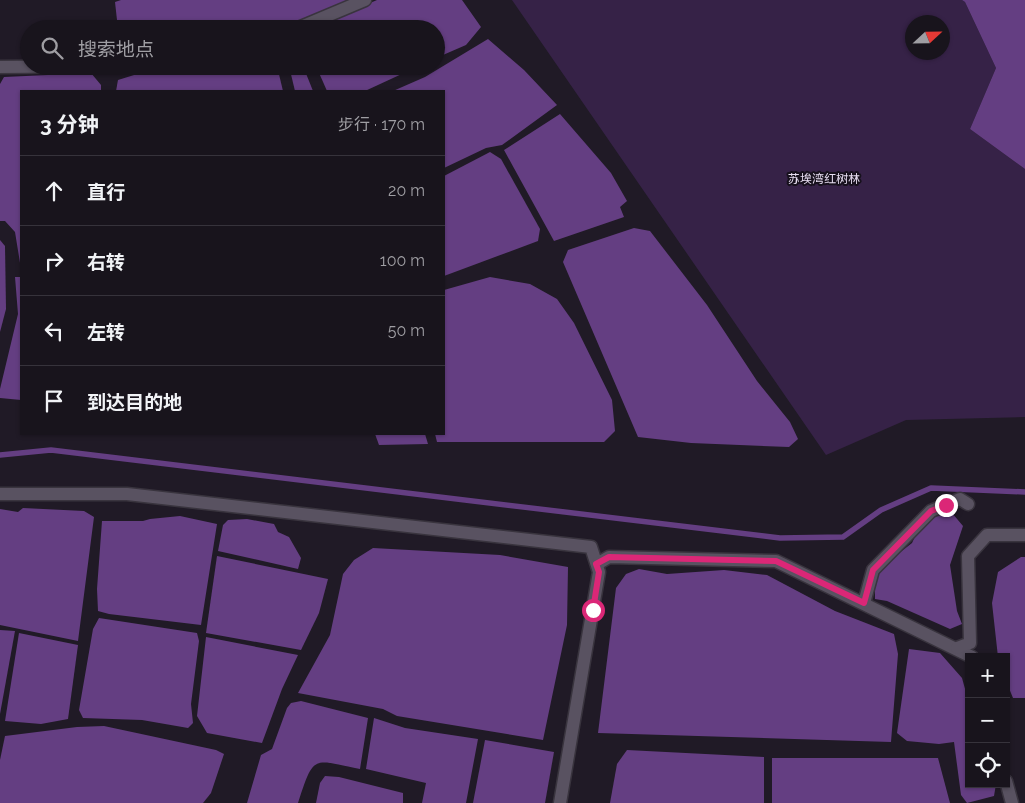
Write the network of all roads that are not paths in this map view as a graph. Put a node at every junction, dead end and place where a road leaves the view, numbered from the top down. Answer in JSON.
{"nodes":[{"id":1,"x":365,"y":0,"type":"edge"},
{"id":2,"x":317,"y":20,"type":"edge"},
{"id":3,"x":0,"y":67,"type":"edge"},
{"id":4,"x":20,"y":67,"type":"edge"},
{"id":5,"x":0,"y":494,"type":"edge"},
{"id":6,"x":968,"y":504,"type":"dead end"},
{"id":7,"x":1025,"y":535,"type":"edge"},
{"id":8,"x":596,"y":564,"type":"junction"},
{"id":9,"x":864,"y":603,"type":"junction"},
{"id":10,"x":956,"y":648,"type":"junction"},
{"id":11,"x":965,"y":653,"type":"edge"},
{"id":12,"x":1008,"y":788,"type":"edge"},
{"id":13,"x":560,"y":803,"type":"edge"},
{"id":14,"x":1012,"y":803,"type":"edge"}],
"edges":[{"from":1,"to":2,"type":"street"},
{"from":3,"to":4,"type":"street"},
{"from":5,"to":8,"type":"street"},
{"from":6,"to":9,"type":"street"},
{"from":7,"to":10,"type":"street"},
{"from":8,"to":9,"type":"street"},
{"from":8,"to":13,"type":"street"},
{"from":9,"to":10,"type":"street"},
{"from":10,"to":11,"type":"street"},
{"from":12,"to":14,"type":"street"}]}
